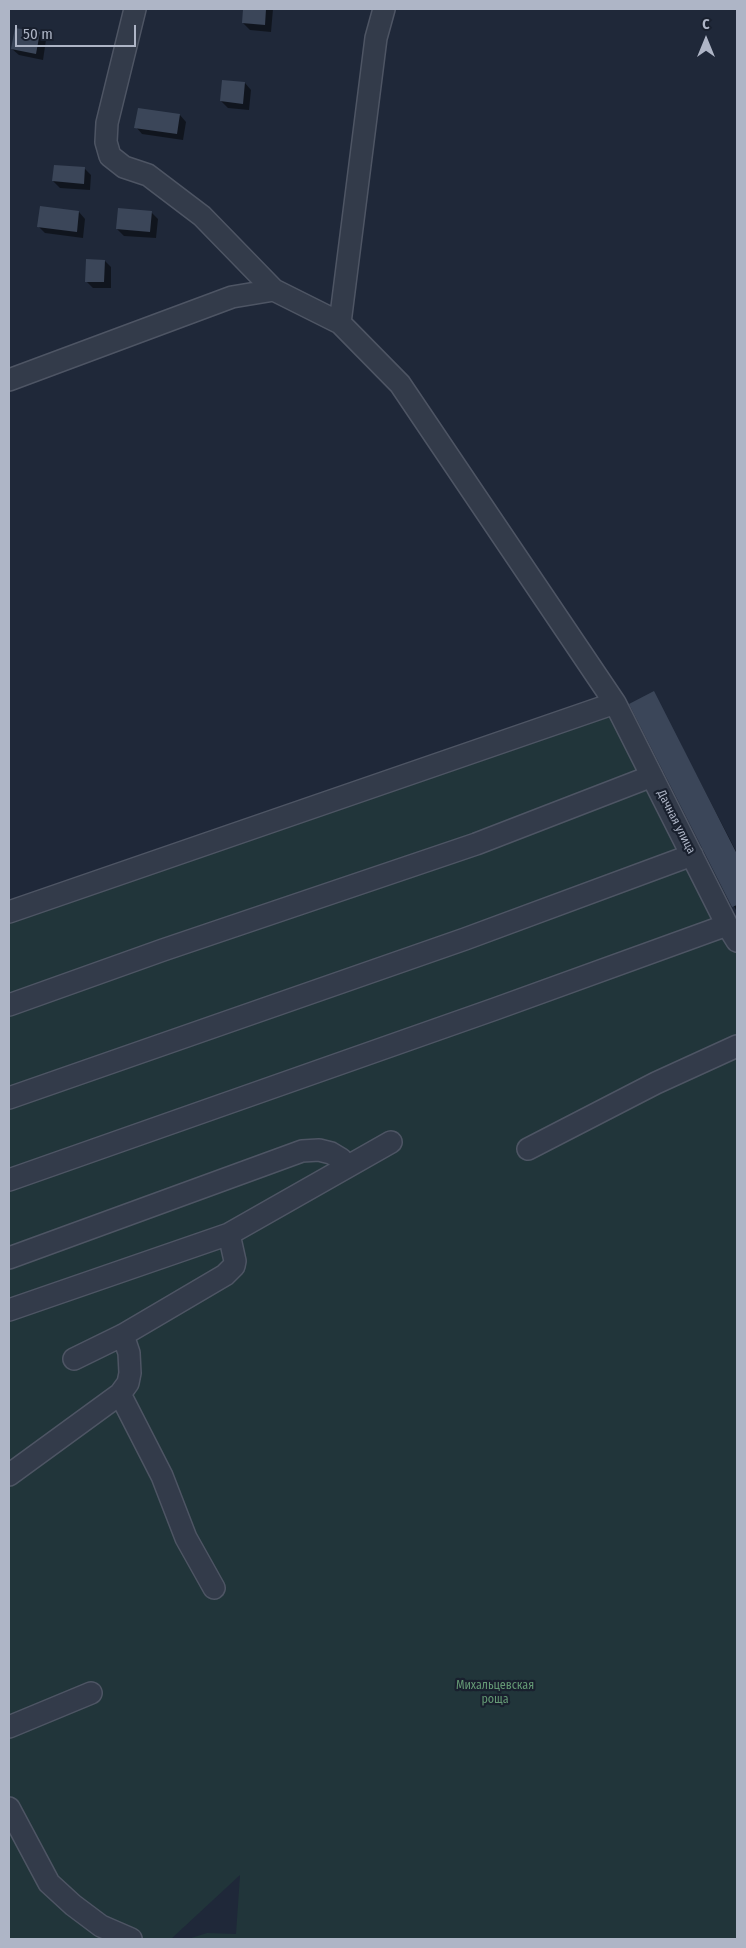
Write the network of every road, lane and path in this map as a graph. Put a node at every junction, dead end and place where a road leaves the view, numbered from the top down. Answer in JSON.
{"nodes":[{"id":1,"x":135,"y":9,"type":"edge"},
{"id":2,"x":384,"y":9,"type":"edge"},
{"id":3,"x":274,"y":290,"type":"junction"},
{"id":4,"x":340,"y":322,"type":"junction"},
{"id":5,"x":9,"y":380,"type":"edge"},
{"id":6,"x":615,"y":703,"type":"junction"},
{"id":7,"x":652,"y":776,"type":"junction"},
{"id":8,"x":692,"y":855,"type":"junction"},
{"id":9,"x":9,"y":912,"type":"edge"},
{"id":10,"x":732,"y":933,"type":"edge"},
{"id":11,"x":9,"y":1005,"type":"edge"},
{"id":12,"x":737,"y":1046,"type":"edge"},
{"id":13,"x":9,"y":1098,"type":"edge"},
{"id":14,"x":391,"y":1142,"type":"dead end"},
{"id":15,"x":528,"y":1149,"type":"dead end"},
{"id":16,"x":346,"y":1167,"type":"junction"},
{"id":17,"x":9,"y":1180,"type":"edge"},
{"id":18,"x":229,"y":1234,"type":"junction"},
{"id":19,"x":9,"y":1258,"type":"edge"},
{"id":20,"x":9,"y":1310,"type":"edge"},
{"id":21,"x":123,"y":1335,"type":"junction"},
{"id":22,"x":74,"y":1359,"type":"dead end"},
{"id":23,"x":120,"y":1394,"type":"junction"},
{"id":24,"x":9,"y":1475,"type":"edge"},
{"id":25,"x":214,"y":1588,"type":"dead end"},
{"id":26,"x":90,"y":1693,"type":"dead end"},
{"id":27,"x":9,"y":1727,"type":"edge"},
{"id":28,"x":9,"y":1808,"type":"edge"},
{"id":29,"x":129,"y":1939,"type":"edge"}],
"edges":[{"from":1,"to":3,"type":"street"},
{"from":2,"to":4,"type":"street"},
{"from":3,"to":4,"type":"street"},
{"from":3,"to":5,"type":"street"},
{"from":4,"to":6,"type":"street","name":"Дачная улица"},
{"from":6,"to":7,"type":"street","name":"Дачная улица"},
{"from":6,"to":9,"type":"street"},
{"from":7,"to":8,"type":"street","name":"Дачная улица"},
{"from":7,"to":11,"type":"street"},
{"from":8,"to":10,"type":"street","name":"Дачная улица"},
{"from":8,"to":13,"type":"street"},
{"from":10,"to":17,"type":"street"},
{"from":12,"to":15,"type":"street"},
{"from":14,"to":16,"type":"street"},
{"from":16,"to":18,"type":"street"},
{"from":16,"to":19,"type":"street"},
{"from":18,"to":20,"type":"street"},
{"from":18,"to":21,"type":"street"},
{"from":21,"to":22,"type":"street"},
{"from":21,"to":23,"type":"street"},
{"from":23,"to":24,"type":"street"},
{"from":23,"to":25,"type":"street"},
{"from":26,"to":27,"type":"street"},
{"from":28,"to":29,"type":"street"}]}
